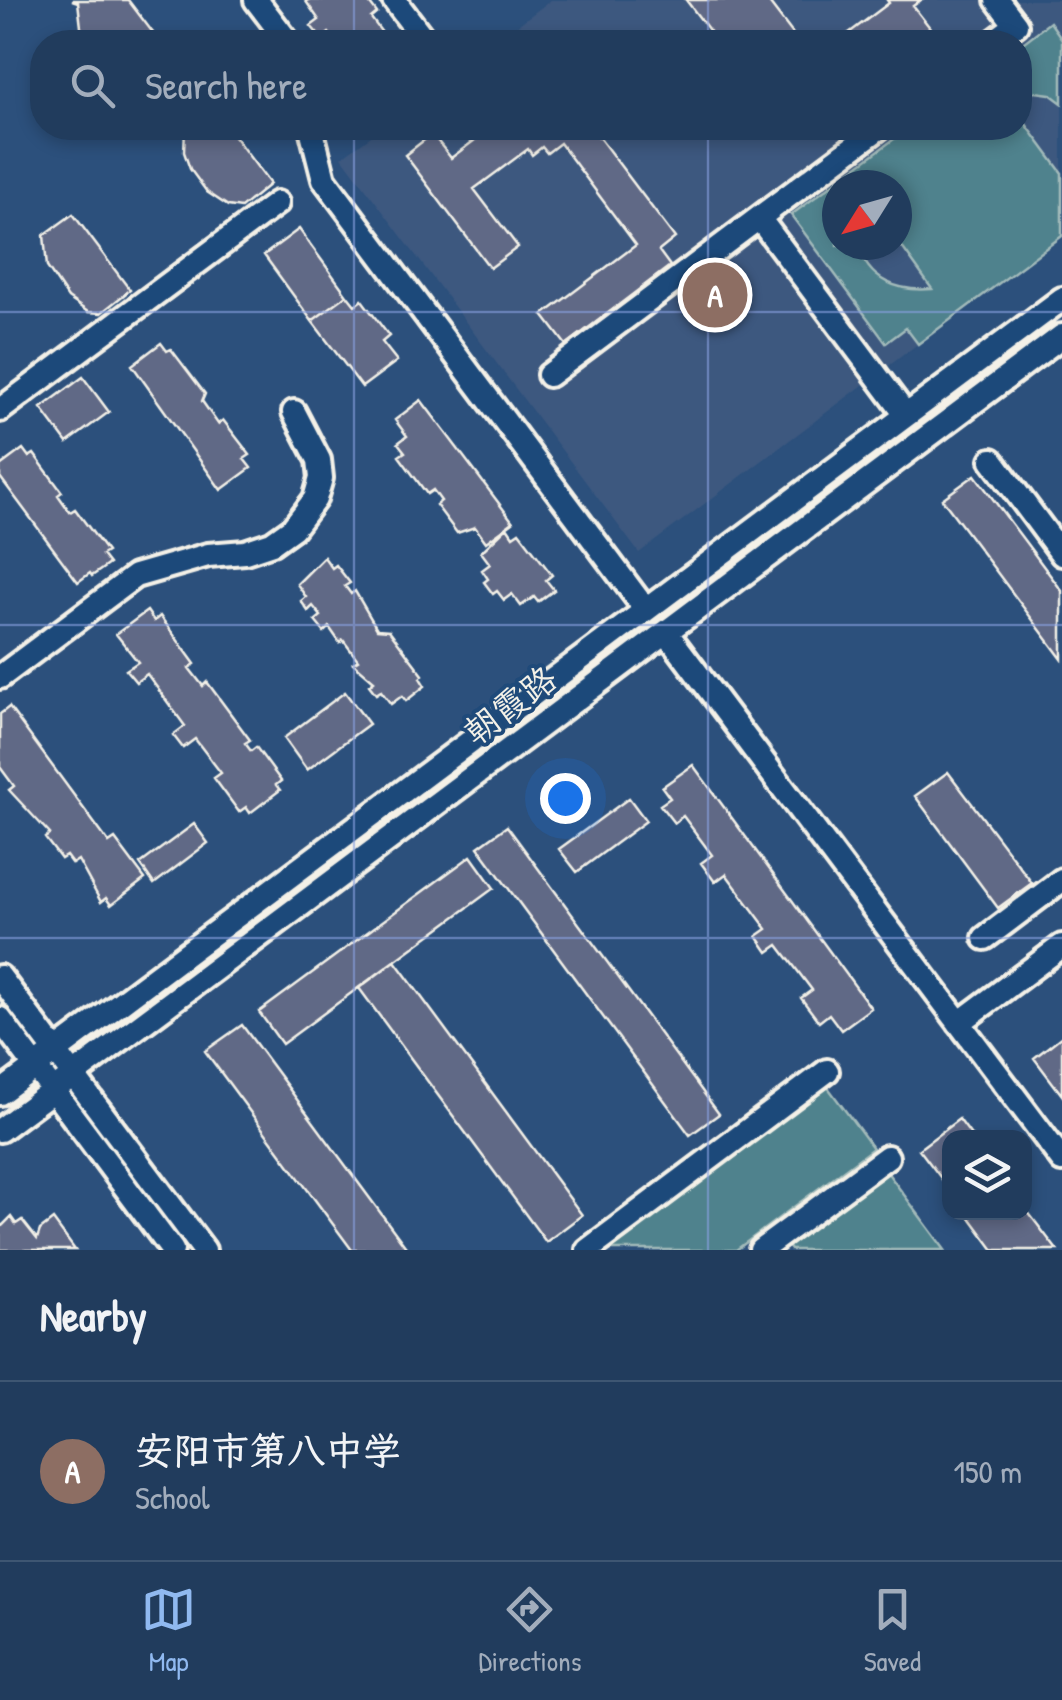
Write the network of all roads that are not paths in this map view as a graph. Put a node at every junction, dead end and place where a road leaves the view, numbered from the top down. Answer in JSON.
{"nodes":[{"id":1,"x":256,"y":0,"type":"edge"},
{"id":2,"x":394,"y":0,"type":"edge"},
{"id":3,"x":997,"y":0,"type":"edge"},
{"id":4,"x":279,"y":30,"type":"edge"},
{"id":5,"x":417,"y":30,"type":"edge"},
{"id":6,"x":1009,"y":30,"type":"edge"},
{"id":7,"x":313,"y":140,"type":"edge"},
{"id":8,"x":863,"y":140,"type":"edge"},
{"id":9,"x":277,"y":203,"type":"dead end"},
{"id":10,"x":759,"y":218,"type":"junction"},
{"id":11,"x":1062,"y":299,"type":"edge"},
{"id":12,"x":1062,"y":336,"type":"edge"},
{"id":13,"x":549,"y":374,"type":"dead end"},
{"id":14,"x":3,"y":401,"type":"edge"},
{"id":15,"x":294,"y":412,"type":"dead end"},
{"id":16,"x":906,"y":415,"type":"junction"},
{"id":17,"x":992,"y":460,"type":"dead end"},
{"id":18,"x":1062,"y":554,"type":"edge"},
{"id":19,"x":646,"y":610,"type":"junction"},
{"id":20,"x":666,"y":632,"type":"junction"},
{"id":21,"x":0,"y":677,"type":"edge"},
{"id":22,"x":1062,"y":880,"type":"edge"},
{"id":23,"x":986,"y":938,"type":"dead end"},
{"id":24,"x":1062,"y":946,"type":"edge"},
{"id":25,"x":0,"y":977,"type":"edge"},
{"id":26,"x":0,"y":1019,"type":"edge"},
{"id":27,"x":960,"y":1023,"type":"junction"},
{"id":28,"x":55,"y":1051,"type":"junction"},
{"id":29,"x":35,"y":1066,"type":"junction"},
{"id":30,"x":827,"y":1072,"type":"dead end"},
{"id":31,"x":73,"y":1075,"type":"junction"},
{"id":32,"x":53,"y":1090,"type":"junction"},
{"id":33,"x":0,"y":1092,"type":"edge"},
{"id":34,"x":0,"y":1130,"type":"edge"},
{"id":35,"x":887,"y":1157,"type":"dead end"},
{"id":36,"x":1062,"y":1160,"type":"edge"},
{"id":37,"x":172,"y":1250,"type":"edge"},
{"id":38,"x":204,"y":1250,"type":"edge"},
{"id":39,"x":588,"y":1250,"type":"edge"},
{"id":40,"x":761,"y":1250,"type":"edge"}],
"edges":[{"from":1,"to":4,"type":"street"},
{"from":2,"to":5,"type":"street"},
{"from":3,"to":6,"type":"street"},
{"from":7,"to":19,"type":"street"},
{"from":8,"to":10,"type":"street"},
{"from":9,"to":14,"type":"street"},
{"from":10,"to":13,"type":"street"},
{"from":10,"to":16,"type":"street"},
{"from":11,"to":16,"type":"street","name":"朝霞路"},
{"from":12,"to":20,"type":"street","name":"朝霞路"},
{"from":15,"to":21,"type":"street"},
{"from":16,"to":19,"type":"street","name":"朝霞路"},
{"from":17,"to":18,"type":"street"},
{"from":19,"to":28,"type":"street","name":"朝霞路"},
{"from":20,"to":27,"type":"street"},
{"from":20,"to":31,"type":"street","name":"朝霞路"},
{"from":22,"to":23,"type":"street"},
{"from":24,"to":27,"type":"street"},
{"from":25,"to":28,"type":"street"},
{"from":26,"to":29,"type":"street"},
{"from":27,"to":36,"type":"street"},
{"from":28,"to":29,"type":"street","name":"朝霞路"},
{"from":28,"to":31,"type":"street"},
{"from":29,"to":32,"type":"street"},
{"from":29,"to":33,"type":"street","name":"朝霞路"},
{"from":30,"to":39,"type":"street"},
{"from":31,"to":32,"type":"street","name":"朝霞路"},
{"from":31,"to":38,"type":"street"},
{"from":32,"to":34,"type":"street","name":"朝霞路"},
{"from":32,"to":37,"type":"street"},
{"from":35,"to":40,"type":"street"}]}
